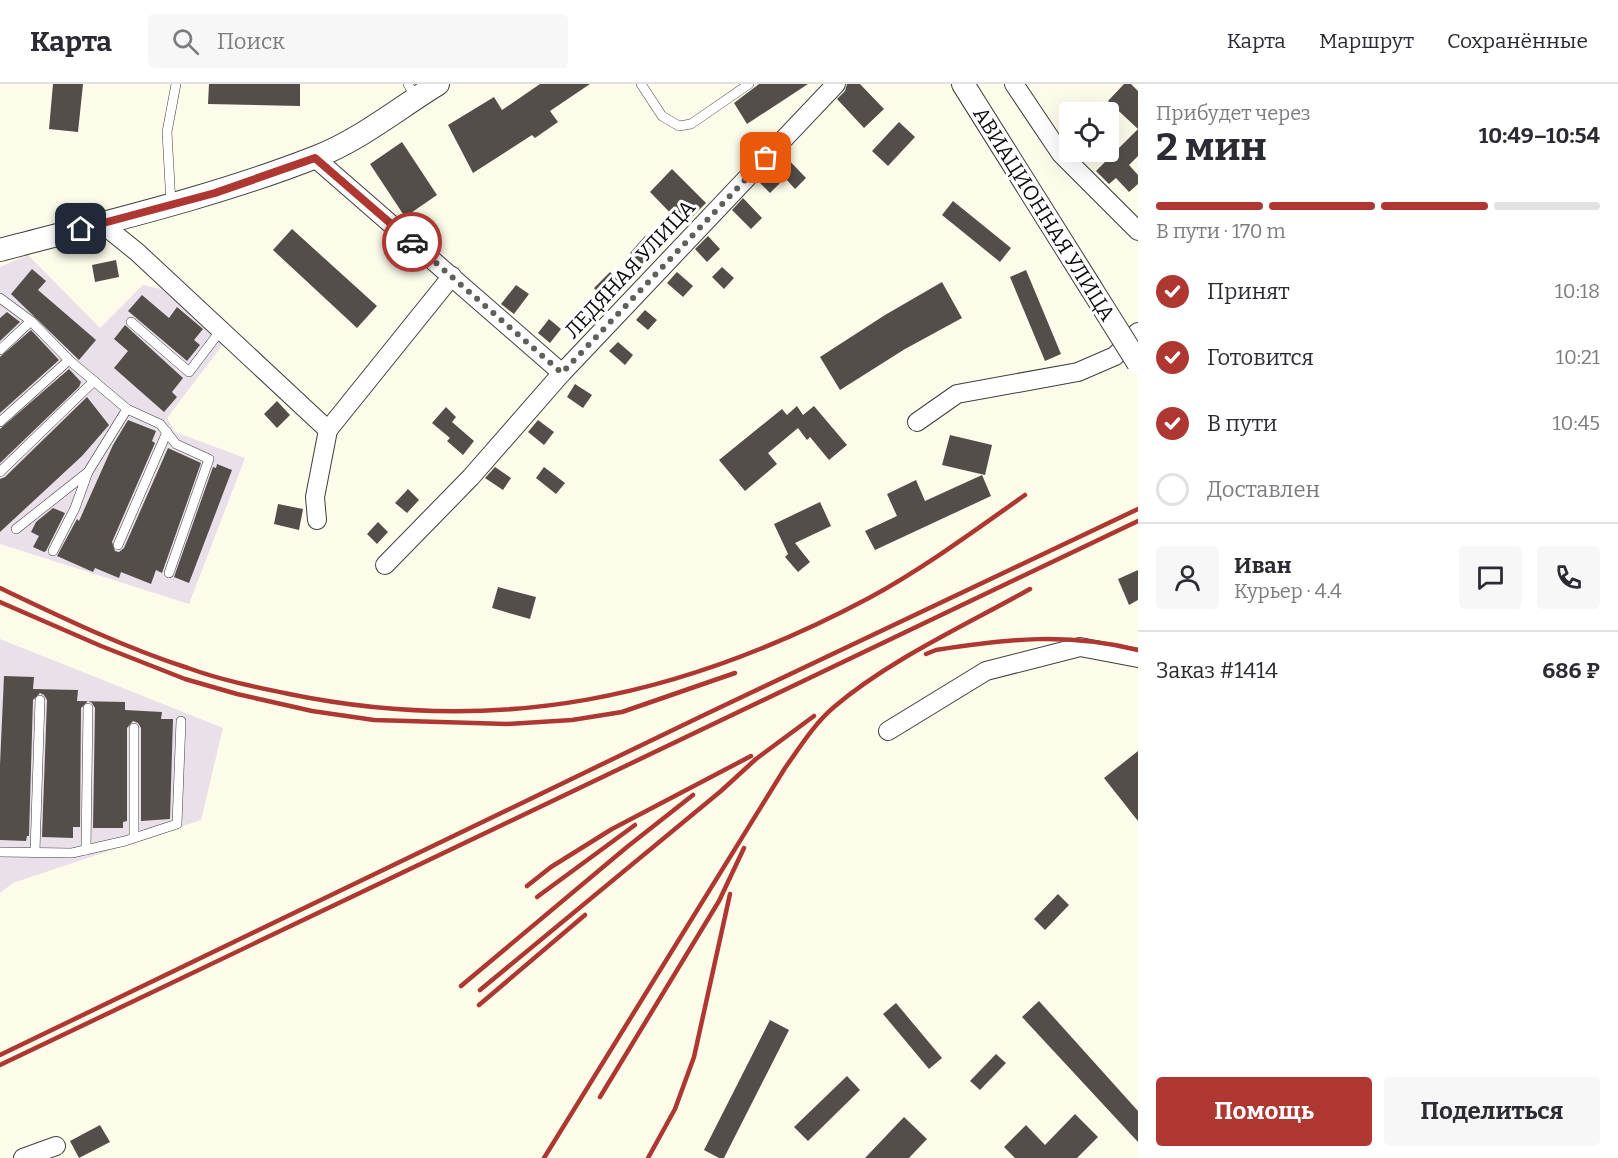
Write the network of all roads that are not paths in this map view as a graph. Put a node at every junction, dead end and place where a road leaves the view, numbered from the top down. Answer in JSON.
{"nodes":[{"id":1,"x":176,"y":84,"type":"edge"},
{"id":2,"x":438,"y":84,"type":"edge"},
{"id":3,"x":641,"y":84,"type":"edge"},
{"id":4,"x":749,"y":84,"type":"edge"},
{"id":5,"x":836,"y":84,"type":"edge"},
{"id":6,"x":963,"y":84,"type":"edge"},
{"id":7,"x":1014,"y":84,"type":"edge"},
{"id":8,"x":412,"y":91,"type":"edge"},
{"id":9,"x":315,"y":158,"type":"junction"},
{"id":10,"x":171,"y":205,"type":"junction"},
{"id":11,"x":101,"y":223,"type":"junction"},
{"id":12,"x":1138,"y":231,"type":"edge"},
{"id":13,"x":0,"y":250,"type":"edge"},
{"id":14,"x":452,"y":276,"type":"junction"},
{"id":15,"x":0,"y":298,"type":"edge"},
{"id":16,"x":31,"y":321,"type":"junction"},
{"id":17,"x":131,"y":322,"type":"dead end"},
{"id":18,"x":221,"y":330,"type":"junction"},
{"id":19,"x":1138,"y":332,"type":"edge"},
{"id":20,"x":0,"y":350,"type":"edge"},
{"id":21,"x":69,"y":360,"type":"junction"},
{"id":22,"x":1138,"y":363,"type":"edge"},
{"id":23,"x":562,"y":373,"type":"junction"},
{"id":24,"x":94,"y":381,"type":"junction"},
{"id":25,"x":127,"y":408,"type":"junction"},
{"id":26,"x":0,"y":422,"type":"edge"},
{"id":27,"x":917,"y":422,"type":"dead end"},
{"id":28,"x":328,"y":430,"type":"junction"},
{"id":29,"x":167,"y":432,"type":"junction"},
{"id":30,"x":0,"y":472,"type":"edge"},
{"id":31,"x":88,"y":472,"type":"junction"},
{"id":32,"x":317,"y":520,"type":"dead end"},
{"id":33,"x":16,"y":529,"type":"dead end"},
{"id":34,"x":118,"y":544,"type":"dead end"},
{"id":35,"x":53,"y":551,"type":"dead end"},
{"id":36,"x":385,"y":565,"type":"dead end"},
{"id":37,"x":169,"y":573,"type":"dead end"},
{"id":38,"x":1138,"y":658,"type":"edge"},
{"id":39,"x":40,"y":700,"type":"dead end"},
{"id":40,"x":88,"y":708,"type":"dead end"},
{"id":41,"x":181,"y":721,"type":"dead end"},
{"id":42,"x":134,"y":728,"type":"dead end"},
{"id":43,"x":888,"y":731,"type":"dead end"},
{"id":44,"x":134,"y":837,"type":"junction"},
{"id":45,"x":86,"y":850,"type":"junction"},
{"id":46,"x":35,"y":851,"type":"junction"},
{"id":47,"x":0,"y":852,"type":"edge"},
{"id":48,"x":56,"y":1146,"type":"dead end"},
{"id":49,"x":23,"y":1158,"type":"edge"}],
"edges":[{"from":1,"to":10,"type":"lane"},
{"from":2,"to":8,"type":"street"},
{"from":3,"to":4,"type":"lane"},
{"from":5,"to":23,"type":"street","name":"ЛЕДЯНАЯ УЛИЦА"},
{"from":6,"to":22,"type":"street","name":"АВИАЦИОННАЯ УЛИЦА","bridge":true},
{"from":7,"to":12,"type":"street","name":"АВИАЦИОННАЯ УЛИЦА"},
{"from":8,"to":9,"type":"street"},
{"from":9,"to":10,"type":"street"},
{"from":9,"to":14,"type":"street"},
{"from":10,"to":11,"type":"street"},
{"from":11,"to":13,"type":"street"},
{"from":11,"to":18,"type":"street"},
{"from":14,"to":23,"type":"street"},
{"from":14,"to":28,"type":"street"},
{"from":15,"to":16,"type":"lane"},
{"from":16,"to":20,"type":"lane"},
{"from":16,"to":21,"type":"lane"},
{"from":17,"to":18,"type":"lane"},
{"from":18,"to":28,"type":"street"},
{"from":19,"to":27,"type":"street","name":"АВИАЦИОННАЯ УЛИЦА"},
{"from":21,"to":24,"type":"lane"},
{"from":21,"to":26,"type":"lane"},
{"from":23,"to":36,"type":"street","name":"ЛЕДЯНАЯ УЛИЦА"},
{"from":24,"to":25,"type":"lane"},
{"from":24,"to":30,"type":"lane"},
{"from":25,"to":29,"type":"lane"},
{"from":25,"to":31,"type":"lane"},
{"from":28,"to":32,"type":"street"},
{"from":29,"to":34,"type":"lane"},
{"from":29,"to":37,"type":"lane"},
{"from":31,"to":33,"type":"lane"},
{"from":31,"to":35,"type":"lane"},
{"from":38,"to":43,"type":"street"},
{"from":39,"to":46,"type":"lane"},
{"from":40,"to":45,"type":"lane"},
{"from":41,"to":44,"type":"lane"},
{"from":42,"to":44,"type":"lane"},
{"from":44,"to":45,"type":"lane"},
{"from":45,"to":46,"type":"lane"},
{"from":46,"to":47,"type":"lane"},
{"from":48,"to":49,"type":"street"}]}
